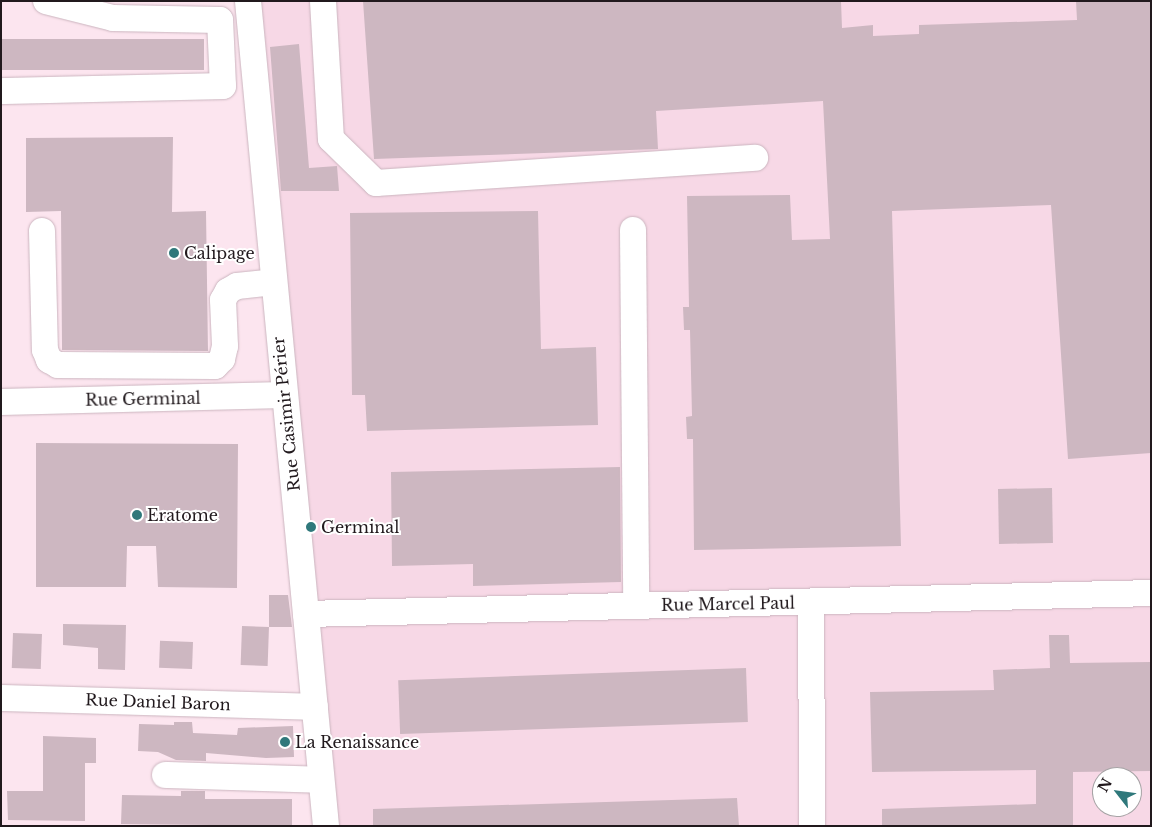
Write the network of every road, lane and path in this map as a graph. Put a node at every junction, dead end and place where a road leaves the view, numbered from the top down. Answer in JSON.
{"nodes":[{"id":1,"x":46,"y":1,"type":"edge"},
{"id":2,"x":248,"y":1,"type":"edge"},
{"id":3,"x":322,"y":1,"type":"edge"},
{"id":4,"x":1,"y":91,"type":"edge"},
{"id":5,"x":755,"y":158,"type":"dead end"},
{"id":6,"x":633,"y":230,"type":"dead end"},
{"id":7,"x":42,"y":231,"type":"dead end"},
{"id":8,"x":274,"y":282,"type":"junction"},
{"id":9,"x":284,"y":395,"type":"junction"},
{"id":10,"x":1,"y":402,"type":"edge"},
{"id":11,"x":1151,"y":593,"type":"edge"},
{"id":12,"x":811,"y":602,"type":"junction"},
{"id":13,"x":636,"y":606,"type":"junction"},
{"id":14,"x":306,"y":614,"type":"junction"},
{"id":15,"x":1,"y":698,"type":"edge"},
{"id":16,"x":315,"y":707,"type":"junction"},
{"id":17,"x":165,"y":775,"type":"dead end"},
{"id":18,"x":321,"y":780,"type":"junction"},
{"id":19,"x":326,"y":826,"type":"edge"},
{"id":20,"x":812,"y":826,"type":"edge"}],
"edges":[{"from":1,"to":4,"type":"street"},
{"from":2,"to":8,"type":"street","name":"Rue Casimir Périer"},
{"from":3,"to":5,"type":"street"},
{"from":6,"to":13,"type":"street"},
{"from":7,"to":8,"type":"street"},
{"from":8,"to":9,"type":"street","name":"Rue Casimir Périer"},
{"from":9,"to":10,"type":"street","name":"Rue Germinal"},
{"from":9,"to":14,"type":"street","name":"Rue Casimir Périer"},
{"from":11,"to":12,"type":"street","name":"Rue Marcel Paul"},
{"from":12,"to":13,"type":"street","name":"Rue Marcel Paul"},
{"from":12,"to":20,"type":"street"},
{"from":13,"to":14,"type":"street","name":"Rue Marcel Paul"},
{"from":14,"to":16,"type":"street","name":"Rue Casimir Périer"},
{"from":15,"to":16,"type":"street","name":"Rue Daniel Baron"},
{"from":16,"to":18,"type":"street","name":"Rue Casimir Périer"},
{"from":17,"to":18,"type":"street"},
{"from":18,"to":19,"type":"street","name":"Rue Casimir Périer"}]}
